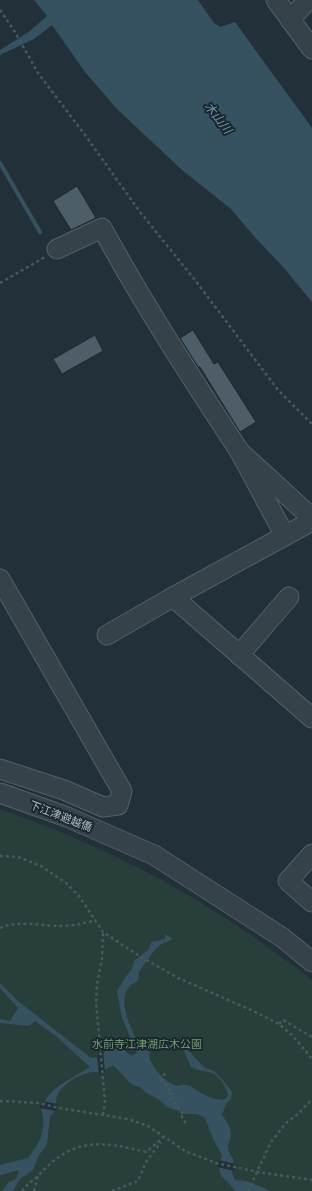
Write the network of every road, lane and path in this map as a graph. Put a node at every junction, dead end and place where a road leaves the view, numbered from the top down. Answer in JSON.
{"nodes":[{"id":1,"x":276,"y":0,"type":"edge"},
{"id":2,"x":308,"y":0,"type":"edge"},
{"id":3,"x":0,"y":10,"type":"edge"},
{"id":4,"x":290,"y":20,"type":"junction"},
{"id":5,"x":312,"y":49,"type":"edge"},
{"id":6,"x":57,"y":249,"type":"joint"},
{"id":7,"x":0,"y":283,"type":"edge"},
{"id":8,"x":312,"y":424,"type":"edge"},
{"id":9,"x":240,"y":452,"type":"junction"},
{"id":10,"x":312,"y":518,"type":"edge"},
{"id":11,"x":312,"y":521,"type":"edge"},
{"id":12,"x":285,"y":536,"type":"junction"},
{"id":13,"x":0,"y":579,"type":"edge"},
{"id":14,"x":173,"y":597,"type":"junction"},
{"id":15,"x":289,"y":597,"type":"dead end"},
{"id":16,"x":107,"y":634,"type":"dead end"},
{"id":17,"x":239,"y":655,"type":"junction"},
{"id":18,"x":312,"y":718,"type":"edge"},
{"id":19,"x":0,"y":769,"type":"edge"},
{"id":20,"x":0,"y":793,"type":"edge"},
{"id":21,"x":312,"y":854,"type":"edge"},
{"id":22,"x":0,"y":856,"type":"edge"},
{"id":23,"x":312,"y":902,"type":"edge"},
{"id":24,"x":96,"y":920,"type":"junction"},
{"id":25,"x":0,"y":928,"type":"edge"},
{"id":26,"x":104,"y":932,"type":"junction"},
{"id":27,"x":312,"y":962,"type":"edge"},
{"id":28,"x":279,"y":1024,"type":"junction"},
{"id":29,"x":312,"y":1037,"type":"edge"},
{"id":30,"x":311,"y":1057,"type":"edge"},
{"id":31,"x":165,"y":1073,"type":"dead end"},
{"id":32,"x":312,"y":1099,"type":"edge"},
{"id":33,"x":0,"y":1101,"type":"edge"},
{"id":34,"x":103,"y":1115,"type":"junction"},
{"id":35,"x":186,"y":1124,"type":"dead end"},
{"id":36,"x":163,"y":1138,"type":"junction"},
{"id":37,"x":258,"y":1172,"type":"junction"},
{"id":38,"x":38,"y":1176,"type":"junction"},
{"id":39,"x":312,"y":1180,"type":"edge"},
{"id":40,"x":22,"y":1191,"type":"edge"},
{"id":41,"x":34,"y":1191,"type":"edge"},
{"id":42,"x":112,"y":1191,"type":"edge"},
{"id":43,"x":248,"y":1191,"type":"edge"}],
"edges":[{"from":1,"to":4,"type":"street"},
{"from":2,"to":4,"type":"street"},
{"from":3,"to":8,"type":"path"},
{"from":4,"to":5,"type":"street"},
{"from":6,"to":7,"type":"path"},
{"from":6,"to":9,"type":"street"},
{"from":9,"to":10,"type":"street"},
{"from":9,"to":12,"type":"street"},
{"from":11,"to":12,"type":"street"},
{"from":12,"to":14,"type":"street"},
{"from":13,"to":19,"type":"street"},
{"from":14,"to":16,"type":"street"},
{"from":14,"to":17,"type":"street"},
{"from":15,"to":17,"type":"street"},
{"from":17,"to":18,"type":"street"},
{"from":20,"to":27,"type":"street","name":"下江津避越僑"},
{"from":21,"to":23,"type":"street"},
{"from":22,"to":24,"type":"path"},
{"from":24,"to":25,"type":"path"},
{"from":24,"to":26,"type":"path"},
{"from":26,"to":28,"type":"path"},
{"from":26,"to":34,"type":"path"},
{"from":28,"to":29,"type":"path"},
{"from":28,"to":30,"type":"path"},
{"from":31,"to":35,"type":"path"},
{"from":32,"to":37,"type":"path"},
{"from":33,"to":34,"type":"path"},
{"from":34,"to":36,"type":"path"},
{"from":36,"to":37,"type":"path"},
{"from":36,"to":38,"type":"path"},
{"from":36,"to":42,"type":"path"},
{"from":37,"to":39,"type":"path"},
{"from":37,"to":43,"type":"path"},
{"from":38,"to":40,"type":"path"},
{"from":38,"to":41,"type":"path"}]}
